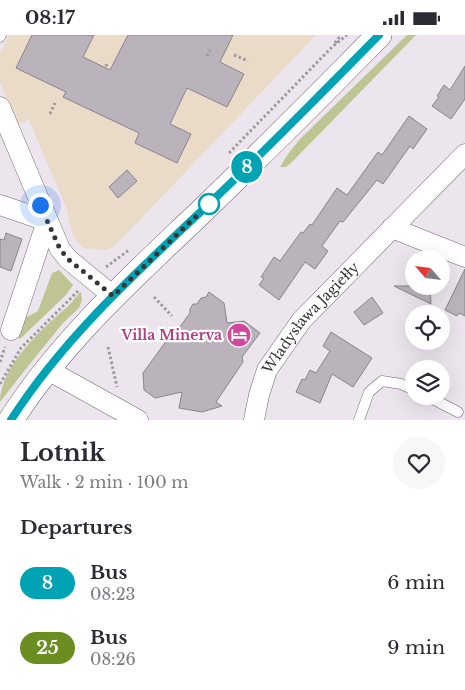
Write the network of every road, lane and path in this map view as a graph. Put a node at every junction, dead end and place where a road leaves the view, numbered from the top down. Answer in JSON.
{"nodes":[{"id":1,"x":341,"y":35,"type":"edge"},
{"id":2,"x":346,"y":35,"type":"edge"},
{"id":3,"x":379,"y":35,"type":"edge"},
{"id":4,"x":332,"y":47,"type":"junction"},
{"id":5,"x":210,"y":50,"type":"dead end"},
{"id":6,"x":234,"y":55,"type":"dead end"},
{"id":7,"x":207,"y":56,"type":"dead end"},
{"id":8,"x":248,"y":61,"type":"dead end"},
{"id":9,"x":55,"y":103,"type":"dead end"},
{"id":10,"x":0,"y":107,"type":"edge"},
{"id":11,"x":50,"y":114,"type":"dead end"},
{"id":12,"x":465,"y":154,"type":"edge"},
{"id":13,"x":224,"y":158,"type":"dead end"},
{"id":14,"x":0,"y":205,"type":"edge"},
{"id":15,"x":47,"y":221,"type":"junction"},
{"id":16,"x":392,"y":228,"type":"junction"},
{"id":17,"x":131,"y":248,"type":"dead end"},
{"id":18,"x":465,"y":257,"type":"edge"},
{"id":19,"x":118,"y":259,"type":"dead end"},
{"id":20,"x":80,"y":288,"type":"dead end"},
{"id":21,"x":113,"y":296,"type":"junction"},
{"id":22,"x":154,"y":297,"type":"dead end"},
{"id":23,"x":172,"y":317,"type":"dead end"},
{"id":24,"x":11,"y":330,"type":"dead end"},
{"id":25,"x":108,"y":347,"type":"dead end"},
{"id":26,"x":48,"y":370,"type":"junction"},
{"id":27,"x":0,"y":384,"type":"edge"},
{"id":28,"x":405,"y":385,"type":"edge"},
{"id":29,"x":117,"y":389,"type":"dead end"},
{"id":30,"x":444,"y":405,"type":"edge"},
{"id":31,"x":458,"y":412,"type":"dead end"},
{"id":32,"x":11,"y":420,"type":"edge"},
{"id":33,"x":138,"y":420,"type":"edge"},
{"id":34,"x":254,"y":420,"type":"edge"},
{"id":35,"x":360,"y":420,"type":"edge"}],
"edges":[{"from":1,"to":4,"type":"path"},
{"from":2,"to":4,"type":"path"},
{"from":3,"to":21,"type":"street"},
{"from":4,"to":13,"type":"path"},
{"from":5,"to":7,"type":"path"},
{"from":6,"to":8,"type":"path"},
{"from":9,"to":11,"type":"path"},
{"from":10,"to":15,"type":"street"},
{"from":12,"to":16,"type":"street","name":"Władysława Jagiełły"},
{"from":14,"to":15,"type":"street"},
{"from":15,"to":21,"type":"street"},
{"from":15,"to":24,"type":"street"},
{"from":16,"to":18,"type":"street"},
{"from":16,"to":34,"type":"street","name":"Władysława Jagiełły"},
{"from":17,"to":19,"type":"path"},
{"from":20,"to":27,"type":"path"},
{"from":21,"to":26,"type":"street"},
{"from":22,"to":23,"type":"path"},
{"from":25,"to":29,"type":"path"},
{"from":26,"to":32,"type":"street"},
{"from":26,"to":33,"type":"street"},
{"from":28,"to":35,"type":"lane"},
{"from":30,"to":31,"type":"lane"}]}
